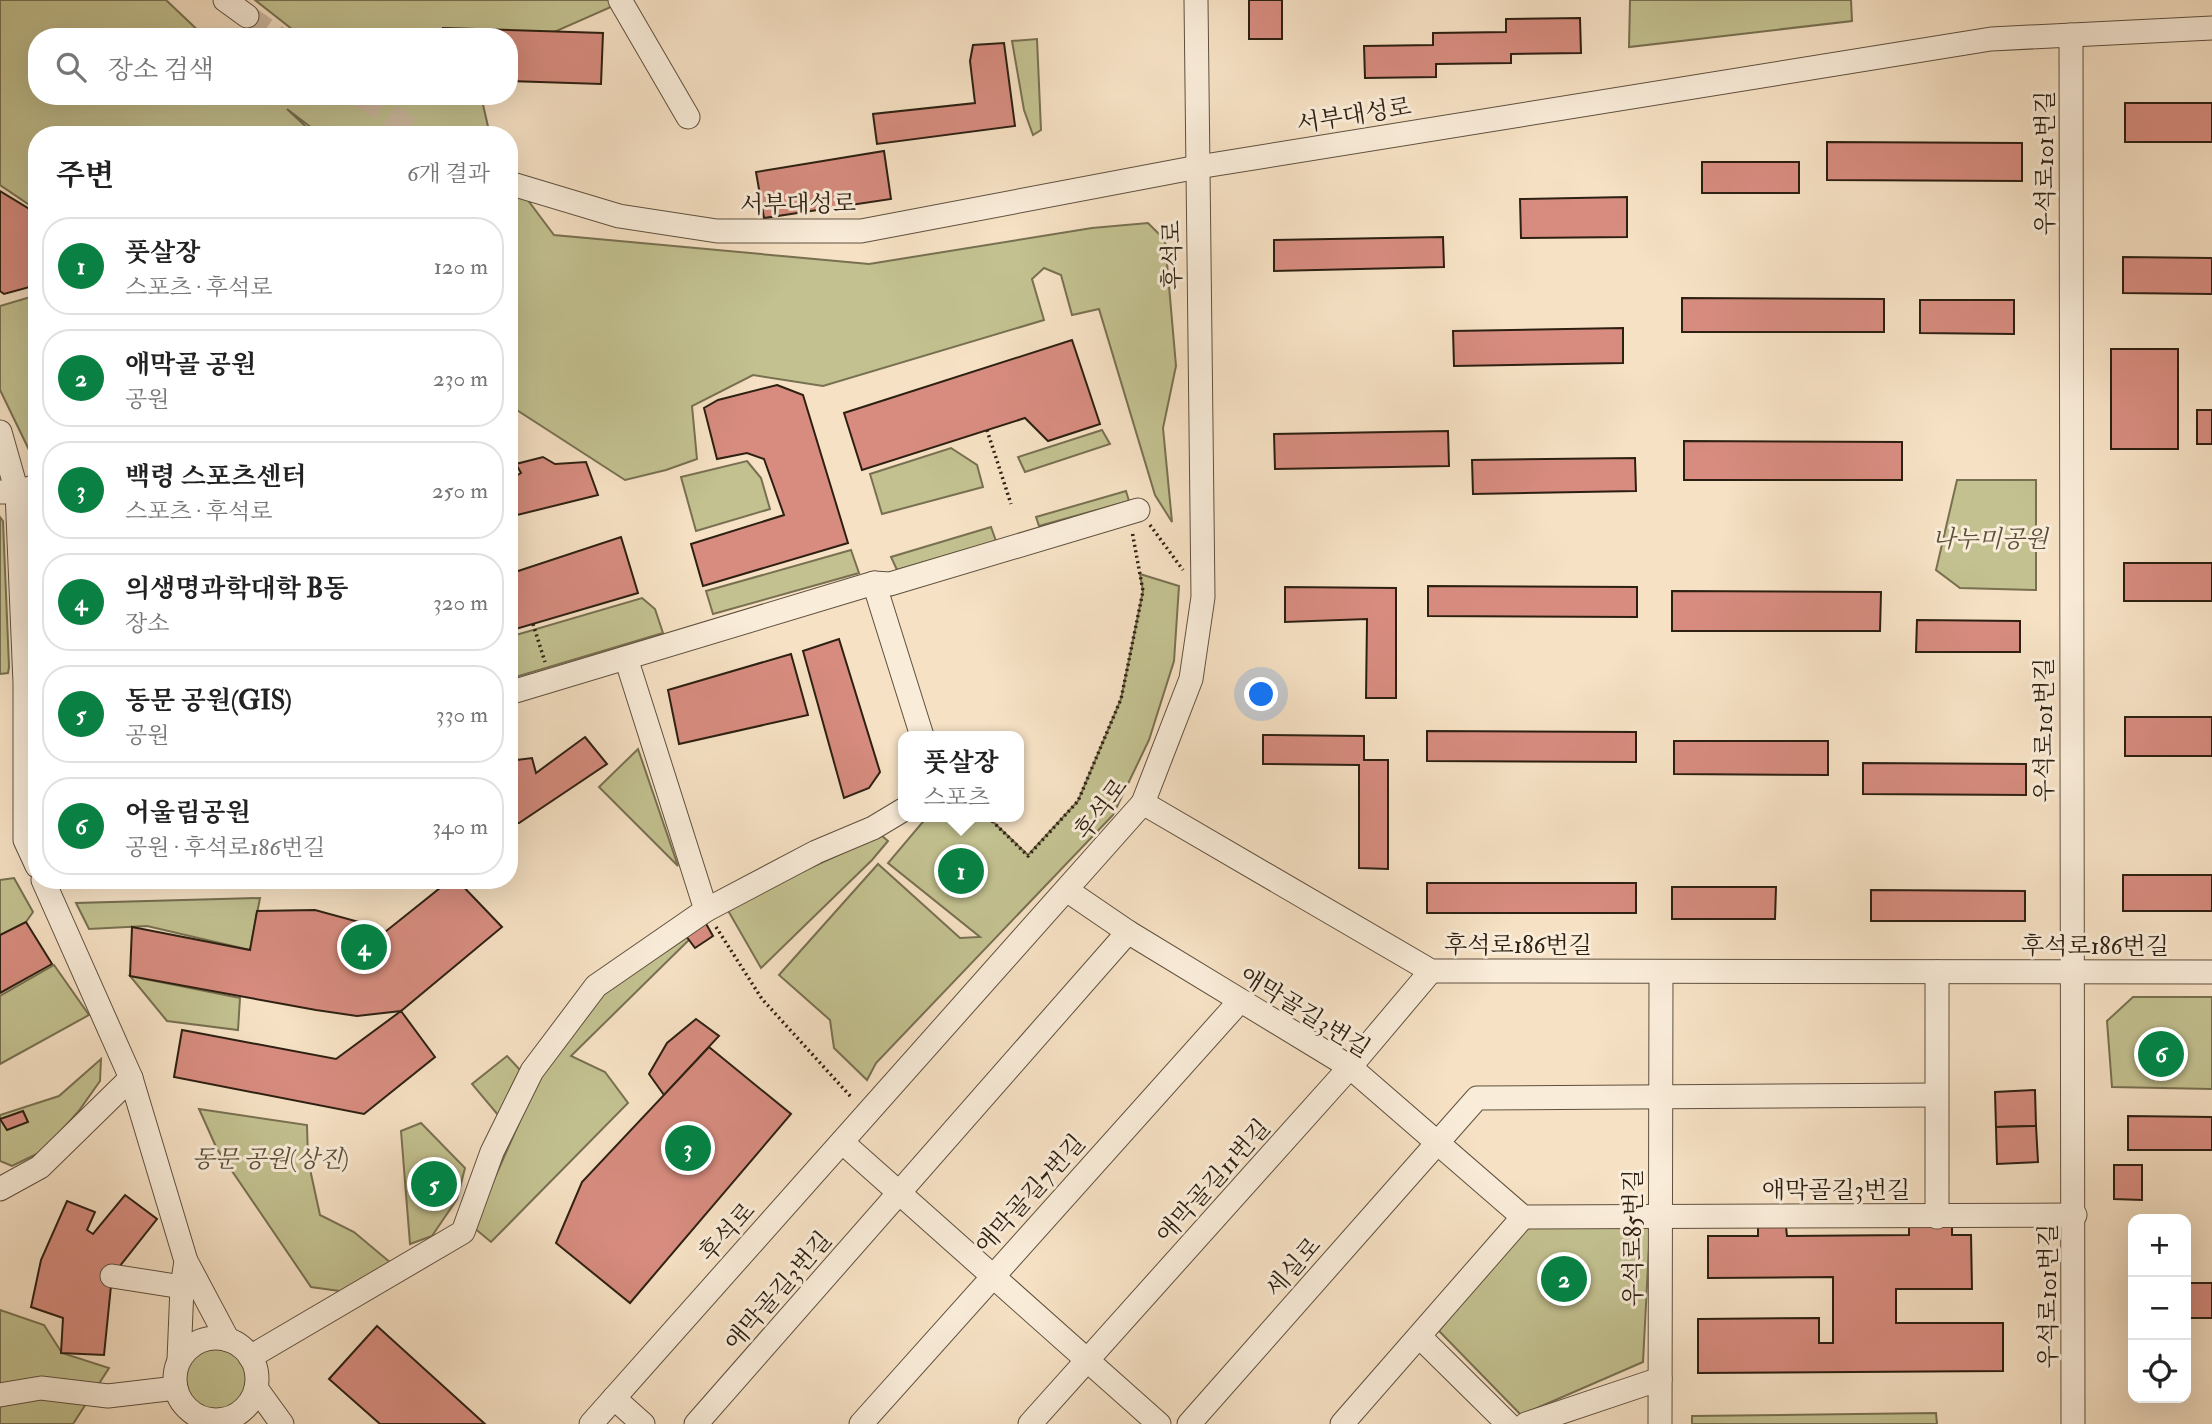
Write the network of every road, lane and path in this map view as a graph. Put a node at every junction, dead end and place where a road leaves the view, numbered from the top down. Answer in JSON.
{"nodes":[{"id":1,"x":225,"y":0,"type":"edge"},
{"id":2,"x":620,"y":0,"type":"edge"},
{"id":3,"x":1196,"y":0,"type":"edge"},
{"id":4,"x":247,"y":16,"type":"tunnel mouth"},
{"id":5,"x":2212,"y":28,"type":"edge"},
{"id":6,"x":2071,"y":35,"type":"junction"},
{"id":7,"x":688,"y":117,"type":"dead end"},
{"id":8,"x":1198,"y":167,"type":"junction"},
{"id":9,"x":518,"y":186,"type":"edge"},
{"id":10,"x":987,"y":430,"type":"dead end"},
{"id":11,"x":1,"y":432,"type":"edge"},
{"id":12,"x":18,"y":490,"type":"edge"},
{"id":13,"x":1011,"y":504,"type":"dead end"},
{"id":14,"x":1134,"y":518,"type":"junction"},
{"id":15,"x":874,"y":583,"type":"junction"},
{"id":16,"x":1203,"y":597,"type":"junction"},
{"id":17,"x":533,"y":624,"type":"dead end"},
{"id":18,"x":28,"y":645,"type":"edge"},
{"id":19,"x":626,"y":658,"type":"junction"},
{"id":20,"x":551,"y":681,"type":"junction"},
{"id":21,"x":518,"y":690,"type":"edge"},
{"id":22,"x":920,"y":731,"type":"edge"},
{"id":23,"x":1143,"y":803,"type":"junction"},
{"id":24,"x":28,"y":813,"type":"edge"},
{"id":25,"x":898,"y":813,"type":"edge"},
{"id":26,"x":993,"y":822,"type":"edge"},
{"id":27,"x":28,"y":846,"type":"edge"},
{"id":28,"x":47,"y":889,"type":"edge"},
{"id":29,"x":1068,"y":891,"type":"junction"},
{"id":30,"x":706,"y":910,"type":"junction"},
{"id":31,"x":1128,"y":932,"type":"junction"},
{"id":32,"x":1430,"y":971,"type":"junction"},
{"id":33,"x":1661,"y":972,"type":"junction"},
{"id":34,"x":1937,"y":972,"type":"junction"},
{"id":35,"x":2070,"y":972,"type":"junction"},
{"id":36,"x":2212,"y":972,"type":"edge"},
{"id":37,"x":1239,"y":1002,"type":"junction"},
{"id":38,"x":1350,"y":1067,"type":"junction"},
{"id":39,"x":131,"y":1079,"type":"junction"},
{"id":40,"x":847,"y":1092,"type":"dead end"},
{"id":41,"x":1936,"y":1095,"type":"junction"},
{"id":42,"x":1659,"y":1097,"type":"junction"},
{"id":43,"x":842,"y":1142,"type":"junction"},
{"id":44,"x":1436,"y":1144,"type":"junction"},
{"id":45,"x":0,"y":1189,"type":"edge"},
{"id":46,"x":900,"y":1192,"type":"junction"},
{"id":47,"x":2075,"y":1215,"type":"junction"},
{"id":48,"x":1523,"y":1217,"type":"junction"},
{"id":49,"x":1658,"y":1217,"type":"junction"},
{"id":50,"x":1937,"y":1217,"type":"junction"},
{"id":51,"x":186,"y":1261,"type":"junction"},
{"id":52,"x":992,"y":1275,"type":"junction"},
{"id":53,"x":112,"y":1276,"type":"dead end"},
{"id":54,"x":182,"y":1287,"type":"junction"},
{"id":55,"x":1420,"y":1337,"type":"junction"},
{"id":56,"x":228,"y":1340,"type":"junction"},
{"id":57,"x":250,"y":1357,"type":"junction"},
{"id":58,"x":179,"y":1360,"type":"junction"},
{"id":59,"x":1086,"y":1362,"type":"junction"},
{"id":60,"x":1660,"y":1379,"type":"junction"},
{"id":61,"x":176,"y":1388,"type":"junction"},
{"id":62,"x":256,"y":1388,"type":"junction"},
{"id":63,"x":0,"y":1395,"type":"edge"},
{"id":64,"x":614,"y":1398,"type":"junction"},
{"id":65,"x":235,"y":1420,"type":"edge"},
{"id":66,"x":282,"y":1424,"type":"edge"},
{"id":67,"x":591,"y":1424,"type":"edge"},
{"id":68,"x":643,"y":1424,"type":"edge"},
{"id":69,"x":696,"y":1424,"type":"edge"},
{"id":70,"x":861,"y":1424,"type":"edge"},
{"id":71,"x":1030,"y":1424,"type":"edge"},
{"id":72,"x":1159,"y":1424,"type":"edge"},
{"id":73,"x":1189,"y":1424,"type":"edge"},
{"id":74,"x":1342,"y":1424,"type":"edge"},
{"id":75,"x":1508,"y":1424,"type":"edge"},
{"id":76,"x":1526,"y":1424,"type":"edge"},
{"id":77,"x":1660,"y":1424,"type":"edge"},
{"id":78,"x":2073,"y":1424,"type":"edge"}],
"edges":[{"from":1,"to":4,"type":"street"},
{"from":2,"to":7,"type":"street"},
{"from":3,"to":8,"type":"street","name":"후석로"},
{"from":5,"to":6,"type":"street","name":"서부대성로"},
{"from":6,"to":8,"type":"street","name":"서부대성로"},
{"from":6,"to":35,"type":"street","name":"우석로101번길"},
{"from":8,"to":9,"type":"street","name":"서부대성로"},
{"from":8,"to":16,"type":"street","name":"후석로"},
{"from":10,"to":13,"type":"path"},
{"from":11,"to":12,"type":"street"},
{"from":12,"to":18,"type":"street"},
{"from":14,"to":15,"type":"street"},
{"from":14,"to":16,"type":"path"},
{"from":14,"to":26,"type":"path"},
{"from":15,"to":19,"type":"street"},
{"from":15,"to":22,"type":"street"},
{"from":16,"to":23,"type":"street","name":"후석로"},
{"from":17,"to":20,"type":"path"},
{"from":19,"to":20,"type":"street"},
{"from":19,"to":30,"type":"street"},
{"from":20,"to":21,"type":"street"},
{"from":23,"to":29,"type":"street","name":"후석로"},
{"from":23,"to":32,"type":"street","name":"후석로186번길"},
{"from":24,"to":27,"type":"street"},
{"from":25,"to":30,"type":"street"},
{"from":28,"to":39,"type":"street"},
{"from":29,"to":31,"type":"street"},
{"from":29,"to":43,"type":"street","name":"후석로"},
{"from":30,"to":40,"type":"path"},
{"from":30,"to":57,"type":"street"},
{"from":31,"to":37,"type":"street","name":"애막골길3번길"},
{"from":31,"to":46,"type":"street","name":"애막골길3번길"},
{"from":32,"to":33,"type":"street","name":"후석로186번길"},
{"from":32,"to":38,"type":"street","name":"애막골길11번길"},
{"from":33,"to":34,"type":"street","name":"후석로186번길"},
{"from":33,"to":42,"type":"street","name":"우석로85번길"},
{"from":34,"to":35,"type":"street","name":"후석로186번길"},
{"from":34,"to":41,"type":"street"},
{"from":35,"to":36,"type":"street","name":"후석로186번길"},
{"from":35,"to":47,"type":"street","name":"우석로101번길"},
{"from":37,"to":38,"type":"street","name":"애막골길3번길"},
{"from":37,"to":52,"type":"street","name":"애막골길7번길"},
{"from":38,"to":44,"type":"street","name":"애막골길3번길"},
{"from":38,"to":59,"type":"street","name":"애막골길11번길"},
{"from":39,"to":45,"type":"street"},
{"from":39,"to":51,"type":"street"},
{"from":41,"to":42,"type":"street"},
{"from":41,"to":50,"type":"street"},
{"from":42,"to":44,"type":"street"},
{"from":42,"to":49,"type":"street","name":"우석로85번길"},
{"from":43,"to":46,"type":"street"},
{"from":43,"to":64,"type":"street","name":"후석로"},
{"from":44,"to":48,"type":"street","name":"애막골길3번길"},
{"from":44,"to":73,"type":"street","name":"세실로"},
{"from":46,"to":52,"type":"street"},
{"from":46,"to":69,"type":"street","name":"애막골길3번길"},
{"from":47,"to":50,"type":"street","name":"애막골길3번길"},
{"from":47,"to":78,"type":"street","name":"우석로101번길"},
{"from":48,"to":49,"type":"street","name":"애막골길3번길"},
{"from":48,"to":55,"type":"street"},
{"from":49,"to":50,"type":"street","name":"애막골길3번길"},
{"from":49,"to":60,"type":"street","name":"우석로85번길"},
{"from":51,"to":54,"type":"street"},
{"from":51,"to":56,"type":"street"},
{"from":52,"to":59,"type":"street"},
{"from":52,"to":70,"type":"street","name":"애막골길7번길"},
{"from":53,"to":54,"type":"street"},
{"from":54,"to":58,"type":"street"},
{"from":55,"to":74,"type":"street"},
{"from":55,"to":75,"type":"street"},
{"from":56,"to":57,"type":"street"},
{"from":56,"to":58,"type":"street"},
{"from":57,"to":62,"type":"street"},
{"from":58,"to":61,"type":"street"},
{"from":59,"to":71,"type":"street","name":"애막골길11번길"},
{"from":59,"to":72,"type":"street"},
{"from":60,"to":76,"type":"street"},
{"from":60,"to":77,"type":"street","name":"우석로85번길"},
{"from":61,"to":63,"type":"street"},
{"from":61,"to":65,"type":"street"},
{"from":62,"to":65,"type":"street"},
{"from":62,"to":66,"type":"street"},
{"from":64,"to":67,"type":"street","name":"후석로"},
{"from":64,"to":68,"type":"street"}]}
